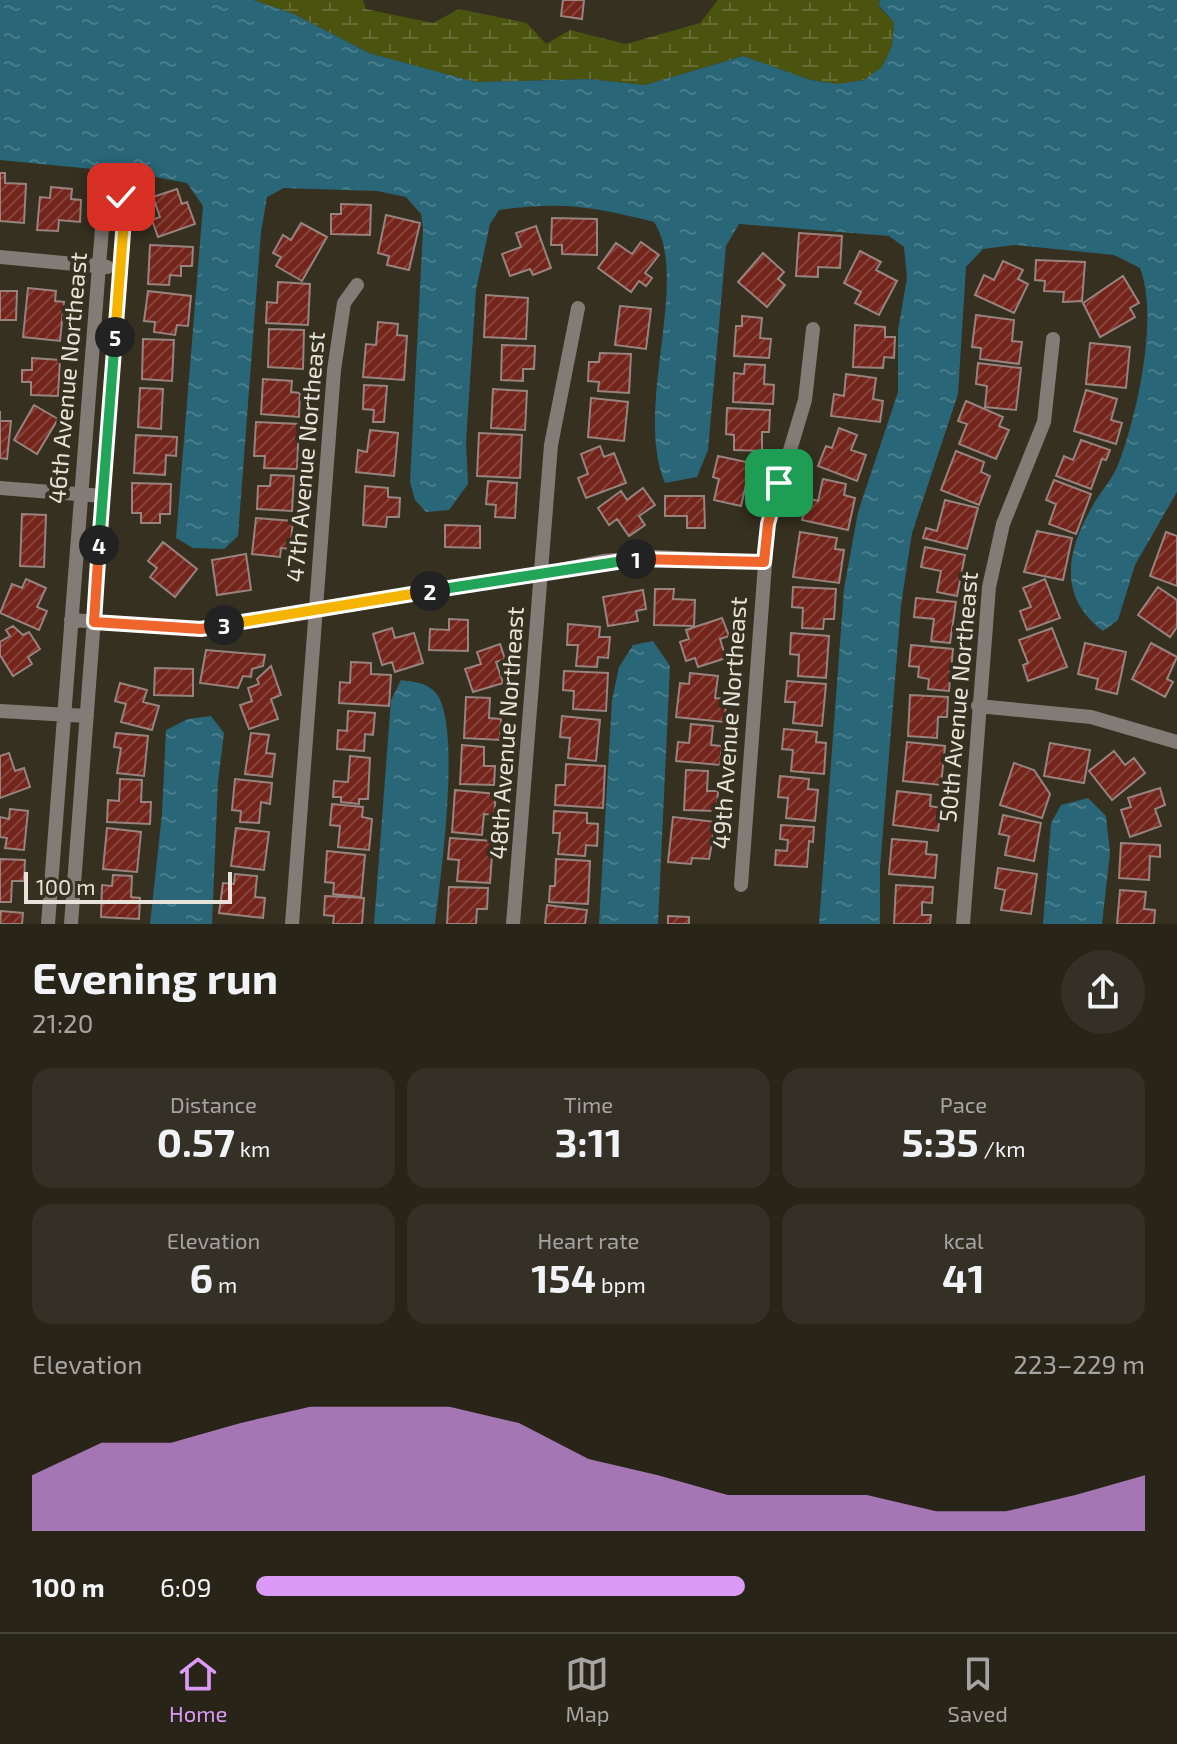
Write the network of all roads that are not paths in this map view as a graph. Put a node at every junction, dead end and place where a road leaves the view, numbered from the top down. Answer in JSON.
{"nodes":[{"id":1,"x":0,"y":257,"type":"edge"},
{"id":2,"x":99,"y":266,"type":"junction"},
{"id":3,"x":120,"y":268,"type":"junction"},
{"id":4,"x":357,"y":285,"type":"dead end"},
{"id":5,"x":578,"y":308,"type":"dead end"},
{"id":6,"x":813,"y":329,"type":"dead end"},
{"id":7,"x":1053,"y":339,"type":"dead end"},
{"id":8,"x":0,"y":488,"type":"edge"},
{"id":9,"x":80,"y":495,"type":"junction"},
{"id":10,"x":103,"y":496,"type":"junction"},
{"id":11,"x":764,"y":562,"type":"junction"},
{"id":12,"x":541,"y":574,"type":"junction"},
{"id":13,"x":314,"y":610,"type":"junction"},
{"id":14,"x":71,"y":620,"type":"junction"},
{"id":15,"x":94,"y":622,"type":"junction"},
{"id":16,"x":978,"y":706,"type":"junction"},
{"id":17,"x":0,"y":711,"type":"edge"},
{"id":18,"x":64,"y":715,"type":"junction"},
{"id":19,"x":87,"y":716,"type":"junction"},
{"id":20,"x":1177,"y":742,"type":"edge"},
{"id":21,"x":741,"y":885,"type":"dead end"},
{"id":22,"x":48,"y":924,"type":"edge"},
{"id":23,"x":71,"y":924,"type":"edge"},
{"id":24,"x":292,"y":924,"type":"edge"},
{"id":25,"x":513,"y":924,"type":"edge"},
{"id":26,"x":963,"y":924,"type":"edge"}],
"edges":[{"from":1,"to":2,"type":"street"},
{"from":2,"to":3,"type":"street"},
{"from":2,"to":3,"type":"street","name":"46th Avenue Northeast"},
{"from":2,"to":9,"type":"street","name":"46th Avenue Northeast"},
{"from":3,"to":10,"type":"street","name":"46th Avenue Northeast"},
{"from":4,"to":13,"type":"street","name":"47th Avenue Northeast"},
{"from":5,"to":12,"type":"street","name":"48th Avenue Northeast"},
{"from":6,"to":11,"type":"street","name":"49th Avenue Northeast"},
{"from":7,"to":16,"type":"street","name":"50th Avenue Northeast"},
{"from":8,"to":9,"type":"street"},
{"from":9,"to":10,"type":"street"},
{"from":9,"to":14,"type":"street","name":"46th Avenue Northeast"},
{"from":10,"to":15,"type":"street","name":"46th Avenue Northeast"},
{"from":11,"to":12,"type":"street"},
{"from":11,"to":21,"type":"street","name":"49th Avenue Northeast"},
{"from":12,"to":13,"type":"street"},
{"from":12,"to":25,"type":"street","name":"48th Avenue Northeast"},
{"from":13,"to":15,"type":"street"},
{"from":13,"to":24,"type":"street","name":"47th Avenue Northeast"},
{"from":14,"to":15,"type":"street"},
{"from":14,"to":18,"type":"street","name":"46th Avenue Northeast"},
{"from":15,"to":19,"type":"street","name":"46th Avenue Northeast"},
{"from":16,"to":20,"type":"street"},
{"from":16,"to":26,"type":"street","name":"50th Avenue Northeast"},
{"from":17,"to":18,"type":"street"},
{"from":18,"to":19,"type":"street"},
{"from":18,"to":22,"type":"street","name":"46th Avenue Northeast"},
{"from":19,"to":23,"type":"street","name":"46th Avenue Northeast"}]}
